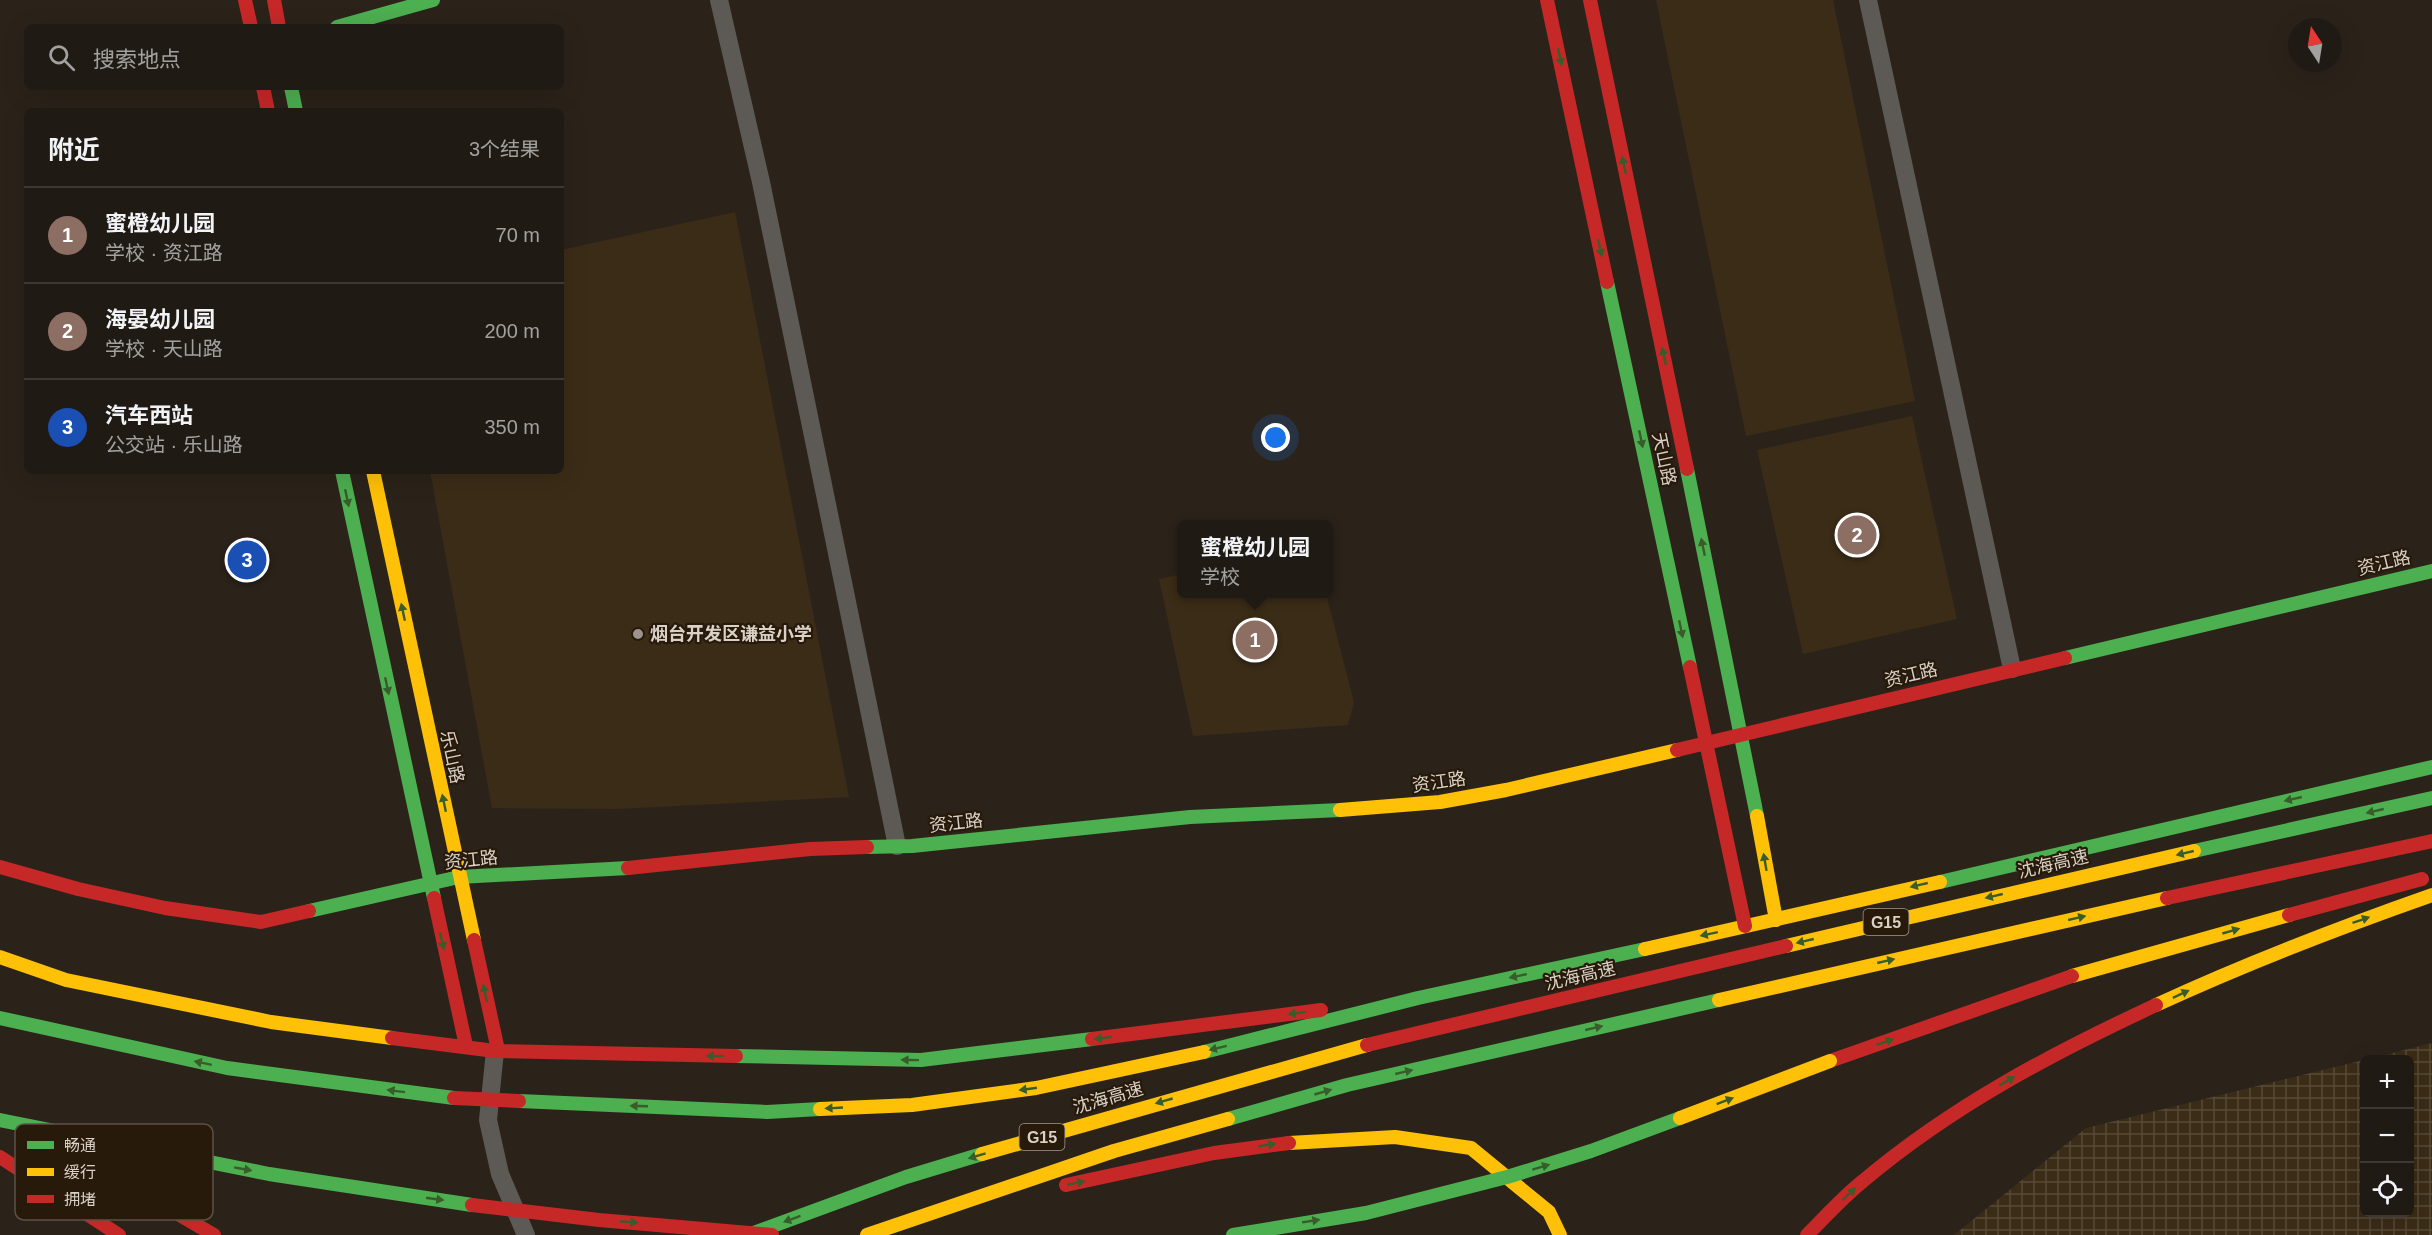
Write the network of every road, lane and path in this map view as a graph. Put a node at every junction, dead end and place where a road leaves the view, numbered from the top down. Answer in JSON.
{"nodes":[{"id":1,"x":245,"y":0,"type":"edge"},
{"id":2,"x":274,"y":0,"type":"edge"},
{"id":3,"x":433,"y":0,"type":"edge"},
{"id":4,"x":719,"y":0,"type":"edge"},
{"id":5,"x":1547,"y":0,"type":"edge"},
{"id":6,"x":1590,"y":0,"type":"edge"},
{"id":7,"x":1868,"y":0,"type":"edge"},
{"id":8,"x":249,"y":24,"type":"edge"},
{"id":9,"x":278,"y":24,"type":"edge"},
{"id":10,"x":348,"y":24,"type":"edge"},
{"id":11,"x":264,"y":90,"type":"edge"},
{"id":12,"x":292,"y":90,"type":"edge"},
{"id":13,"x":267,"y":108,"type":"edge"},
{"id":14,"x":296,"y":108,"type":"edge"},
{"id":15,"x":343,"y":474,"type":"edge"},
{"id":16,"x":374,"y":474,"type":"edge"},
{"id":17,"x":2432,"y":571,"type":"edge"},
{"id":18,"x":2012,"y":669,"type":"junction"},
{"id":19,"x":1742,"y":733,"type":"junction"},
{"id":20,"x":1705,"y":741,"type":"junction"},
{"id":21,"x":2432,"y":767,"type":"edge"},
{"id":22,"x":2432,"y":798,"type":"edge"},
{"id":23,"x":2432,"y":841,"type":"edge"},
{"id":24,"x":897,"y":846,"type":"junction"},
{"id":25,"x":0,"y":867,"type":"edge"},
{"id":26,"x":2432,"y":877,"type":"edge"},
{"id":27,"x":459,"y":878,"type":"junction"},
{"id":28,"x":429,"y":884,"type":"junction"},
{"id":29,"x":2432,"y":895,"type":"edge"},
{"id":30,"x":1776,"y":920,"type":"junction"},
{"id":31,"x":1745,"y":926,"type":"junction"},
{"id":32,"x":0,"y":957,"type":"edge"},
{"id":33,"x":1418,"y":998,"type":"junction"},
{"id":34,"x":0,"y":1018,"type":"edge"},
{"id":35,"x":466,"y":1046,"type":"junction"},
{"id":36,"x":497,"y":1051,"type":"junction"},
{"id":37,"x":0,"y":1110,"type":"edge"},
{"id":38,"x":0,"y":1120,"type":"edge"},
{"id":39,"x":18,"y":1124,"type":"edge"},
{"id":40,"x":24,"y":1124,"type":"edge"},
{"id":41,"x":0,"y":1157,"type":"edge"},
{"id":42,"x":213,"y":1163,"type":"edge"},
{"id":43,"x":15,"y":1167,"type":"edge"},
{"id":44,"x":916,"y":1217,"type":"junction"},
{"id":45,"x":96,"y":1220,"type":"edge"},
{"id":46,"x":188,"y":1220,"type":"edge"},
{"id":47,"x":119,"y":1235,"type":"edge"},
{"id":48,"x":214,"y":1235,"type":"edge"},
{"id":49,"x":526,"y":1235,"type":"edge"},
{"id":50,"x":748,"y":1235,"type":"edge"},
{"id":51,"x":772,"y":1235,"type":"edge"},
{"id":52,"x":867,"y":1235,"type":"edge"},
{"id":53,"x":1233,"y":1235,"type":"edge"},
{"id":54,"x":1560,"y":1235,"type":"edge"},
{"id":55,"x":1807,"y":1235,"type":"edge"}],
"edges":[{"from":1,"to":8,"type":"main road"},
{"from":2,"to":9,"type":"main road"},
{"from":3,"to":10,"type":"main road"},
{"from":4,"to":24,"type":"street"},
{"from":5,"to":20,"type":"main road","name":"天山路","one_way":true},
{"from":19,"to":6,"type":"main road","name":"天山路","one_way":true},
{"from":7,"to":18,"type":"street"},
{"from":11,"to":13,"type":"main road"},
{"from":12,"to":14,"type":"main road"},
{"from":15,"to":28,"type":"main road","one_way":true},
{"from":27,"to":16,"type":"main road","name":"乐山路","one_way":true},
{"from":17,"to":18,"type":"main road","name":"资江路"},
{"from":18,"to":19,"type":"main road","name":"资江路"},
{"from":19,"to":20,"type":"main road","name":"资江路"},
{"from":30,"to":19,"type":"main road","name":"天山路","one_way":true},
{"from":20,"to":24,"type":"main road","name":"资江路"},
{"from":20,"to":31,"type":"main road","name":"天山路"},
{"from":21,"to":30,"type":"main road","one_way":true},
{"from":22,"to":50,"type":"main road","name":"沈海高速","number":"G15","one_way":true,"bridge":true},
{"from":44,"to":23,"type":"main road","number":"G15","one_way":true},
{"from":24,"to":27,"type":"main road","name":"资江路"},
{"from":25,"to":28,"type":"main road","name":"资江路"},
{"from":53,"to":26,"type":"main road","one_way":true,"bridge":true},
{"from":27,"to":28,"type":"main road","name":"资江路"},
{"from":36,"to":27,"type":"main road","name":"乐山路","one_way":true},
{"from":28,"to":35,"type":"main road","one_way":true},
{"from":55,"to":29,"type":"main road","one_way":true},
{"from":30,"to":31,"type":"main road"},
{"from":31,"to":33,"type":"main road","one_way":true},
{"from":32,"to":35,"type":"main road"},
{"from":33,"to":34,"type":"main road","one_way":true,"bridge":true},
{"from":33,"to":36,"type":"main road","one_way":true},
{"from":35,"to":36,"type":"main road"},
{"from":36,"to":49,"type":"street"},
{"from":37,"to":40,"type":"main road"},
{"from":38,"to":39,"type":"main road","one_way":true,"bridge":true},
{"from":41,"to":43,"type":"main road"},
{"from":42,"to":51,"type":"main road","one_way":true,"bridge":true},
{"from":44,"to":52,"type":"main road","number":"G15"},
{"from":44,"to":54,"type":"main road","one_way":true},
{"from":45,"to":47,"type":"main road"},
{"from":46,"to":48,"type":"main road"}]}
